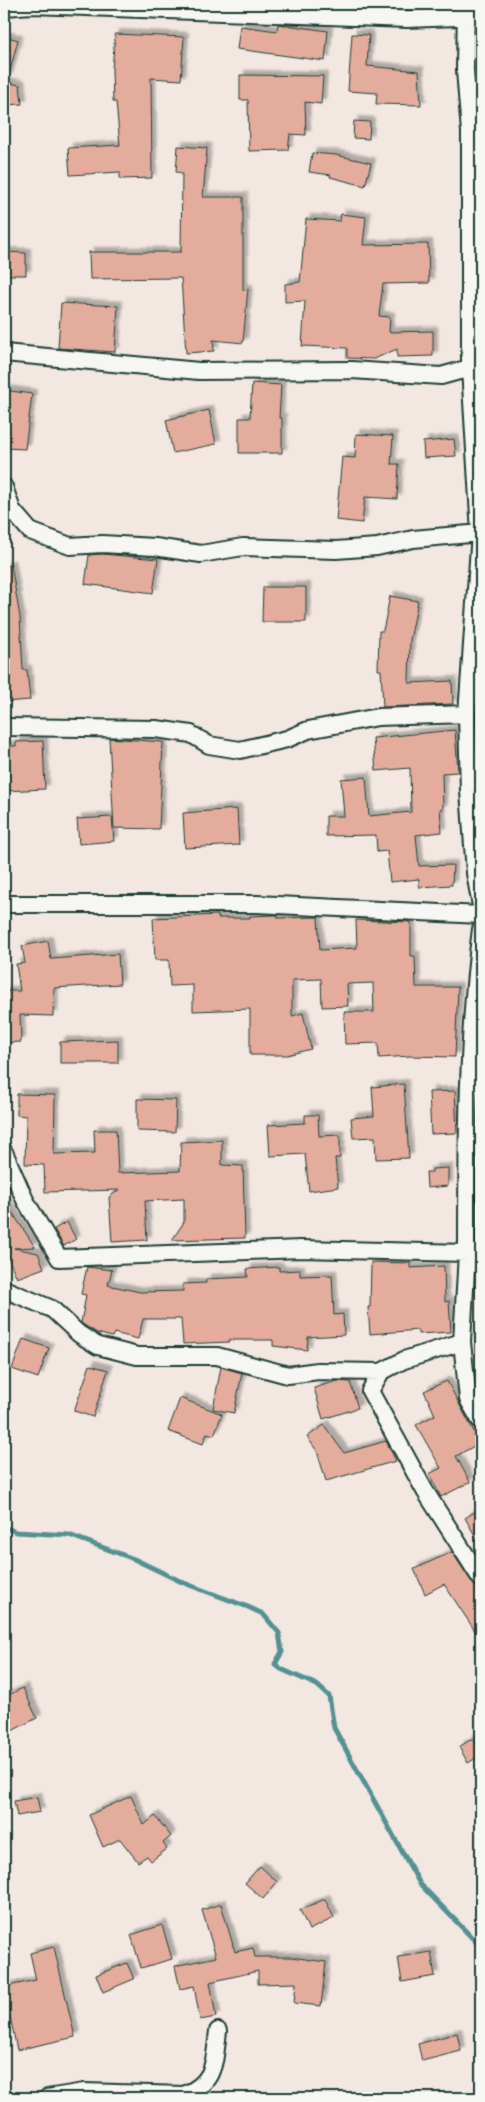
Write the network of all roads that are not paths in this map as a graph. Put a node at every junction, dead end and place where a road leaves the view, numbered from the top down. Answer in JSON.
{"nodes":[{"id":1,"x":32,"y":4,"type":"edge"},
{"id":2,"x":4,"y":7,"type":"edge"},
{"id":3,"x":471,"y":12,"type":"edge"},
{"id":4,"x":4,"y":353,"type":"edge"},
{"id":5,"x":470,"y":368,"type":"junction"},
{"id":6,"x":4,"y":487,"type":"edge"},
{"id":7,"x":480,"y":533,"type":"edge"},
{"id":8,"x":467,"y":714,"type":"junction"},
{"id":9,"x":4,"y":728,"type":"edge"},
{"id":10,"x":4,"y":904,"type":"edge"},
{"id":11,"x":481,"y":906,"type":"edge"},
{"id":12,"x":481,"y":916,"type":"edge"},
{"id":13,"x":481,"y":929,"type":"edge"},
{"id":14,"x":4,"y":1152,"type":"edge"},
{"id":15,"x":474,"y":1253,"type":"edge"},
{"id":16,"x":4,"y":1289,"type":"edge"},
{"id":17,"x":462,"y":1342,"type":"junction"},
{"id":18,"x":381,"y":1372,"type":"junction"},
{"id":19,"x":480,"y":1420,"type":"edge"},
{"id":20,"x":481,"y":1579,"type":"edge"},
{"id":21,"x":218,"y":2031,"type":"dead end"},
{"id":22,"x":47,"y":2098,"type":"edge"}],
"edges":[{"from":1,"to":2,"type":"street"},
{"from":1,"to":3,"type":"street"},
{"from":3,"to":5,"type":"street"},
{"from":4,"to":5,"type":"street"},
{"from":5,"to":7,"type":"street"},
{"from":6,"to":7,"type":"street"},
{"from":7,"to":8,"type":"street"},
{"from":8,"to":9,"type":"street"},
{"from":8,"to":11,"type":"street"},
{"from":10,"to":12,"type":"street"},
{"from":13,"to":15,"type":"street"},
{"from":14,"to":15,"type":"street"},
{"from":15,"to":17,"type":"street"},
{"from":16,"to":18,"type":"street"},
{"from":17,"to":18,"type":"street"},
{"from":17,"to":19,"type":"street"},
{"from":18,"to":20,"type":"street"},
{"from":21,"to":22,"type":"street"}]}
